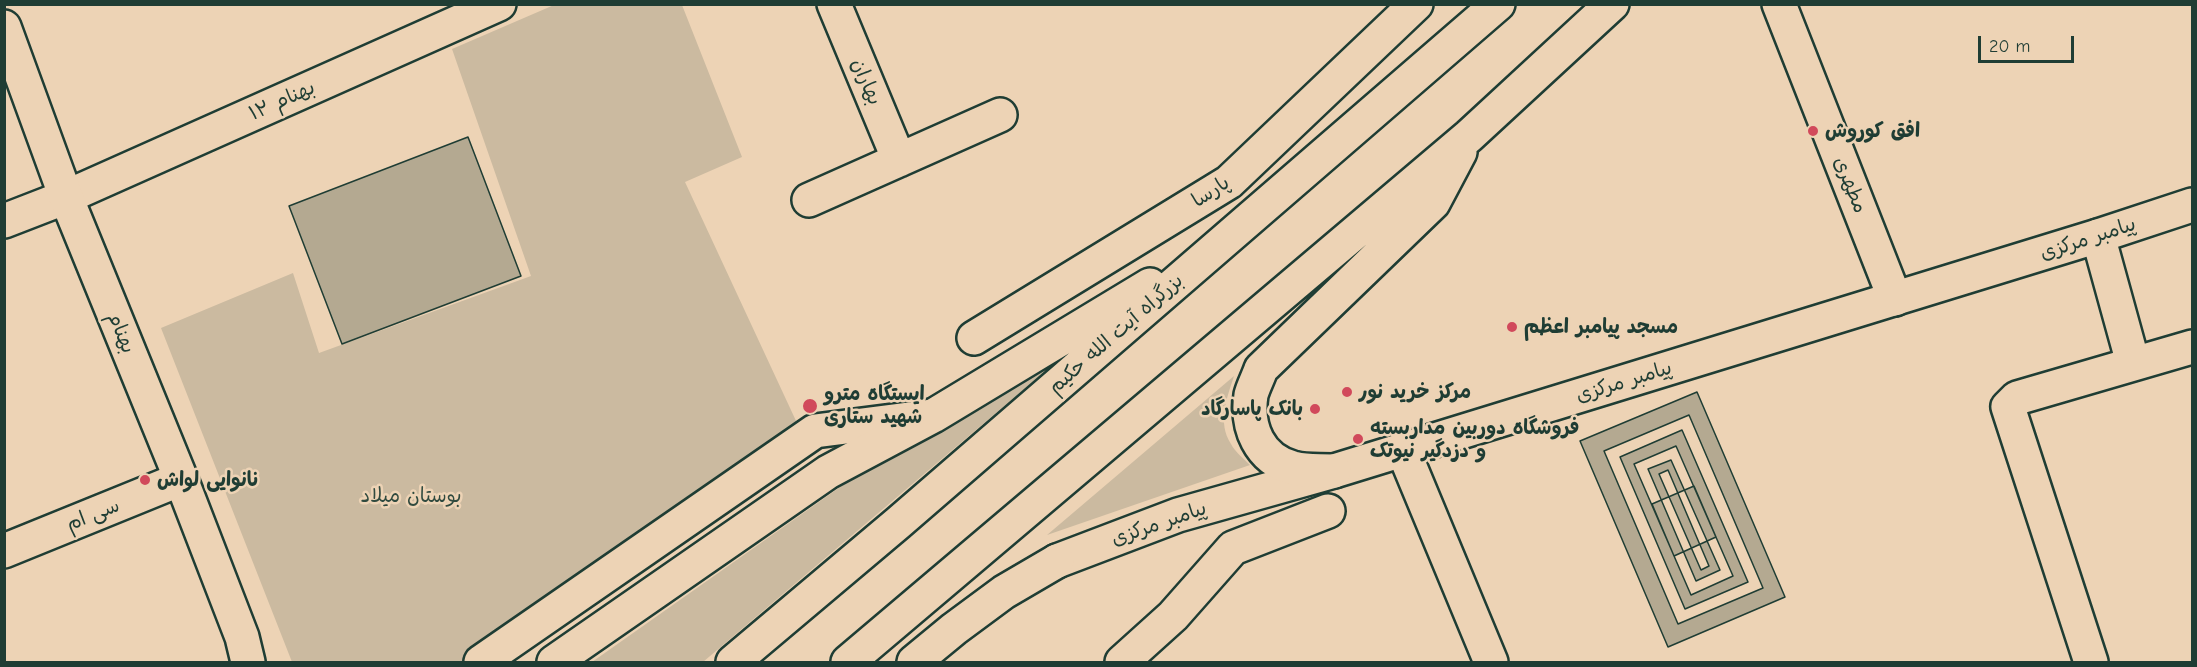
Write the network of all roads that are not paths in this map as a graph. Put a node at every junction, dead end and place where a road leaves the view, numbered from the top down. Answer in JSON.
{"nodes":[{"id":1,"x":499,"y":4,"type":"edge"},
{"id":2,"x":834,"y":4,"type":"edge"},
{"id":3,"x":1416,"y":4,"type":"edge"},
{"id":4,"x":1498,"y":4,"type":"edge"},
{"id":5,"x":1611,"y":4,"type":"edge"},
{"id":6,"x":1779,"y":4,"type":"edge"},
{"id":7,"x":4,"y":27,"type":"edge"},
{"id":8,"x":1000,"y":115,"type":"dead end"},
{"id":9,"x":1468,"y":136,"type":"junction"},
{"id":10,"x":899,"y":160,"type":"junction"},
{"id":11,"x":66,"y":197,"type":"junction"},
{"id":12,"x":809,"y":200,"type":"dead end"},
{"id":13,"x":2193,"y":205,"type":"edge"},
{"id":14,"x":4,"y":221,"type":"edge"},
{"id":15,"x":1234,"y":234,"type":"junction"},
{"id":16,"x":2098,"y":236,"type":"junction"},
{"id":17,"x":1895,"y":299,"type":"junction"},
{"id":18,"x":974,"y":338,"type":"dead end"},
{"id":19,"x":2193,"y":347,"type":"edge"},
{"id":20,"x":2133,"y":363,"type":"junction"},
{"id":21,"x":933,"y":416,"type":"junction"},
{"id":22,"x":1403,"y":450,"type":"junction"},
{"id":23,"x":1334,"y":471,"type":"junction"},
{"id":24,"x":181,"y":479,"type":"junction"},
{"id":25,"x":1328,"y":511,"type":"dead end"},
{"id":26,"x":4,"y":551,"type":"edge"},
{"id":27,"x":250,"y":654,"type":"edge"},
{"id":28,"x":481,"y":663,"type":"edge"},
{"id":29,"x":554,"y":663,"type":"edge"},
{"id":30,"x":733,"y":663,"type":"edge"},
{"id":31,"x":848,"y":663,"type":"edge"},
{"id":32,"x":914,"y":663,"type":"edge"},
{"id":33,"x":1122,"y":663,"type":"edge"},
{"id":34,"x":1491,"y":663,"type":"edge"},
{"id":35,"x":2091,"y":663,"type":"edge"}],
"edges":[{"from":1,"to":11,"type":"main road","name":"بهنام ۱۲"},
{"from":2,"to":10,"type":"main road","name":"بهاران"},
{"from":3,"to":18,"type":"main road","name":"پارسا"},
{"from":4,"to":15,"type":"main road","name":"بزرگراه آیت الله حکیم"},
{"from":5,"to":9,"type":"main road"},
{"from":6,"to":17,"type":"main road","name":"مطهری"},
{"from":7,"to":11,"type":"main road","name":"بهنام"},
{"from":8,"to":10,"type":"main road"},
{"from":9,"to":23,"type":"main road"},
{"from":9,"to":31,"type":"main road"},
{"from":10,"to":12,"type":"main road"},
{"from":11,"to":14,"type":"main road","name":"بهنام ۱۲"},
{"from":11,"to":24,"type":"main road","name":"بهنام"},
{"from":13,"to":16,"type":"main road","name":"پیامبر مرکزی"},
{"from":15,"to":21,"type":"main road"},
{"from":15,"to":30,"type":"main road","name":"بزرگراه آیت الله حکیم"},
{"from":16,"to":17,"type":"main road","name":"پیامبر مرکزی"},
{"from":16,"to":20,"type":"main road"},
{"from":17,"to":22,"type":"main road","name":"پیامبر مرکزی"},
{"from":19,"to":20,"type":"main road"},
{"from":20,"to":35,"type":"main road"},
{"from":21,"to":28,"type":"main road"},
{"from":21,"to":29,"type":"main road"},
{"from":22,"to":23,"type":"main road","name":"پیامبر مرکزی"},
{"from":22,"to":34,"type":"main road"},
{"from":23,"to":32,"type":"main road","name":"پیامبر مرکزی"},
{"from":24,"to":26,"type":"main road","name":"سی ام"},
{"from":24,"to":27,"type":"main road","name":"بهنام"},
{"from":25,"to":33,"type":"main road"}]}
